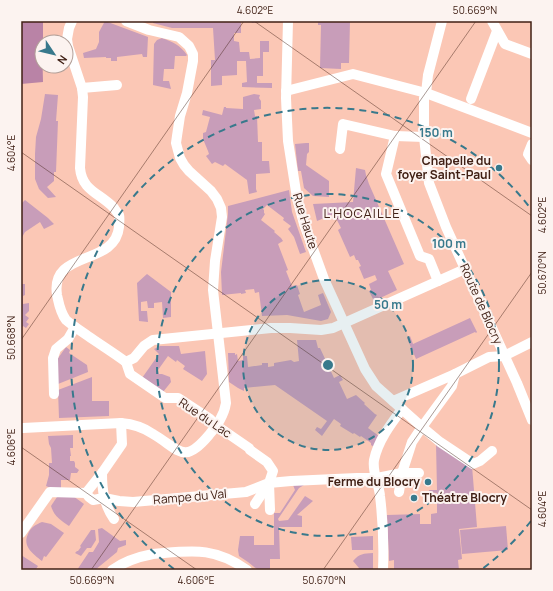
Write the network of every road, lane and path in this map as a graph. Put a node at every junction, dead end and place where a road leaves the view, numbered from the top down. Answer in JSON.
{"nodes":[{"id":1,"x":72,"y":21,"type":"edge"},
{"id":2,"x":126,"y":21,"type":"edge"},
{"id":3,"x":288,"y":21,"type":"edge"},
{"id":4,"x":442,"y":21,"type":"edge"},
{"id":5,"x":492,"y":21,"type":"edge"},
{"id":6,"x":497,"y":31,"type":"junction"},
{"id":7,"x":532,"y":54,"type":"edge"},
{"id":8,"x":117,"y":85,"type":"dead end"},
{"id":9,"x":82,"y":88,"type":"junction"},
{"id":10,"x":286,"y":91,"type":"junction"},
{"id":11,"x":426,"y":93,"type":"junction"},
{"id":12,"x":471,"y":99,"type":"dead end"},
{"id":13,"x":532,"y":133,"type":"edge"},
{"id":14,"x":395,"y":136,"type":"junction"},
{"id":15,"x":424,"y":137,"type":"junction"},
{"id":16,"x":340,"y":149,"type":"dead end"},
{"id":17,"x":465,"y":269,"type":"junction"},
{"id":18,"x":438,"y":280,"type":"junction"},
{"id":19,"x":343,"y":323,"type":"junction"},
{"id":20,"x":75,"y":327,"type":"junction"},
{"id":21,"x":219,"y":333,"type":"junction"},
{"id":22,"x":532,"y":342,"type":"edge"},
{"id":23,"x":504,"y":356,"type":"junction"},
{"id":24,"x":126,"y":362,"type":"junction"},
{"id":25,"x":455,"y":374,"type":"junction"},
{"id":26,"x":54,"y":394,"type":"dead end"},
{"id":27,"x":393,"y":401,"type":"junction"},
{"id":28,"x":402,"y":409,"type":"junction"},
{"id":29,"x":532,"y":420,"type":"edge"},
{"id":30,"x":121,"y":423,"type":"junction"},
{"id":31,"x":217,"y":426,"type":"junction"},
{"id":32,"x":422,"y":427,"type":"junction"},
{"id":33,"x":24,"y":428,"type":"dead end"},
{"id":34,"x":492,"y":452,"type":"dead end"},
{"id":35,"x":102,"y":473,"type":"junction"},
{"id":36,"x":402,"y":473,"type":"junction"},
{"id":37,"x":419,"y":473,"type":"dead end"},
{"id":38,"x":377,"y":478,"type":"junction"},
{"id":39,"x":269,"y":483,"type":"junction"},
{"id":40,"x":399,"y":492,"type":"dead end"},
{"id":41,"x":86,"y":494,"type":"junction"},
{"id":42,"x":104,"y":498,"type":"junction"},
{"id":43,"x":255,"y":504,"type":"dead end"},
{"id":44,"x":270,"y":510,"type":"dead end"},
{"id":45,"x":114,"y":519,"type":"dead end"},
{"id":46,"x":21,"y":533,"type":"edge"},
{"id":47,"x":112,"y":570,"type":"edge"},
{"id":48,"x":246,"y":570,"type":"edge"},
{"id":49,"x":383,"y":570,"type":"edge"}],
"edges":[{"from":1,"to":9,"type":"street"},
{"from":2,"to":21,"type":"street"},
{"from":3,"to":10,"type":"street","name":"Rue Haute"},
{"from":4,"to":11,"type":"street","name":"Route de Blocry"},
{"from":5,"to":6,"type":"street"},
{"from":6,"to":7,"type":"street"},
{"from":6,"to":12,"type":"street"},
{"from":8,"to":9,"type":"street"},
{"from":9,"to":20,"type":"street"},
{"from":10,"to":11,"type":"street"},
{"from":10,"to":19,"type":"street","name":"Rue Haute"},
{"from":11,"to":13,"type":"street"},
{"from":11,"to":15,"type":"street","name":"Route de Blocry"},
{"from":14,"to":15,"type":"street"},
{"from":14,"to":16,"type":"street"},
{"from":14,"to":18,"type":"street"},
{"from":15,"to":17,"type":"street","name":"Route de Blocry"},
{"from":17,"to":18,"type":"street"},
{"from":17,"to":23,"type":"street","name":"Route de Blocry"},
{"from":18,"to":19,"type":"street"},
{"from":19,"to":21,"type":"street"},
{"from":19,"to":27,"type":"street","name":"Rue Haute"},
{"from":20,"to":24,"type":"street"},
{"from":20,"to":26,"type":"street"},
{"from":21,"to":24,"type":"street"},
{"from":21,"to":31,"type":"street"},
{"from":22,"to":23,"type":"street"},
{"from":23,"to":25,"type":"street"},
{"from":23,"to":29,"type":"street","name":"Route de Blocry"},
{"from":24,"to":31,"type":"street","name":"Rue du Lac"},
{"from":25,"to":27,"type":"street"},
{"from":25,"to":32,"type":"street"},
{"from":27,"to":28,"type":"street","name":"Rue Haute"},
{"from":28,"to":32,"type":"street","name":"Rue Haute"},
{"from":28,"to":38,"type":"street"},
{"from":30,"to":31,"type":"street"},
{"from":30,"to":33,"type":"street"},
{"from":30,"to":35,"type":"street"},
{"from":31,"to":39,"type":"street","name":"Rue du Lac"},
{"from":32,"to":34,"type":"street","name":"Rue Haute"},
{"from":32,"to":36,"type":"street"},
{"from":35,"to":41,"type":"street"},
{"from":35,"to":42,"type":"street"},
{"from":36,"to":37,"type":"street"},
{"from":36,"to":38,"type":"street"},
{"from":36,"to":40,"type":"street"},
{"from":38,"to":39,"type":"street","name":"Rampe du Val"},
{"from":38,"to":49,"type":"street"},
{"from":39,"to":42,"type":"street","name":"Rampe du Val"},
{"from":39,"to":43,"type":"street"},
{"from":39,"to":44,"type":"street"},
{"from":41,"to":42,"type":"street","name":"Rampe du Val"},
{"from":41,"to":46,"type":"street"},
{"from":42,"to":45,"type":"street"},
{"from":47,"to":48,"type":"street"}]}
